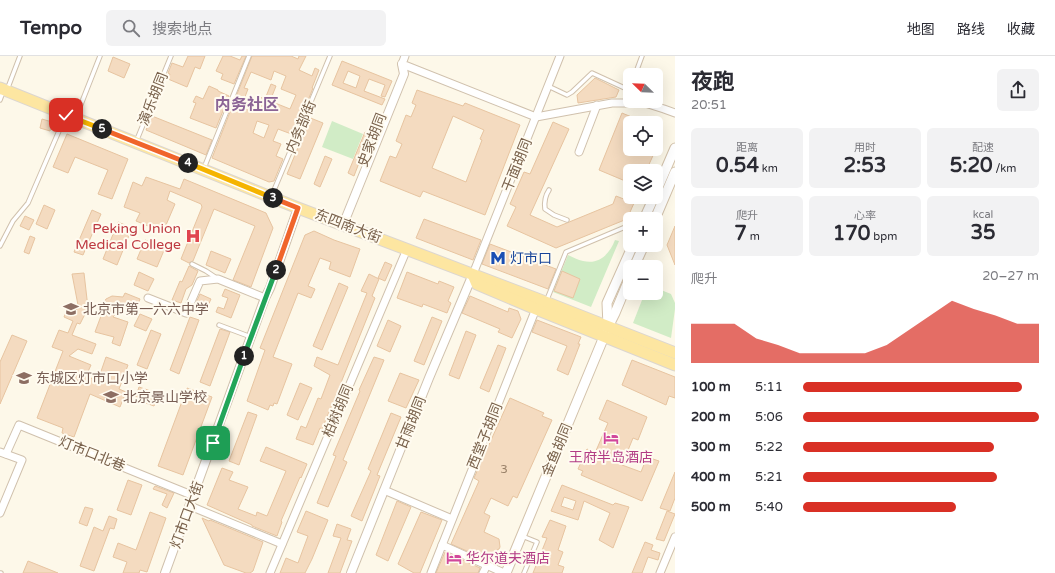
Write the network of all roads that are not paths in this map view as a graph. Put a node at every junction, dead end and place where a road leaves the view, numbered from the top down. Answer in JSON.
{"nodes":[{"id":1,"x":20,"y":56,"type":"edge"},
{"id":2,"x":100,"y":56,"type":"edge"},
{"id":3,"x":171,"y":56,"type":"edge"},
{"id":4,"x":249,"y":56,"type":"edge"},
{"id":5,"x":330,"y":56,"type":"edge"},
{"id":6,"x":560,"y":56,"type":"edge"},
{"id":7,"x":642,"y":56,"type":"edge"},
{"id":8,"x":403,"y":60,"type":"edge"},
{"id":9,"x":638,"y":68,"type":"edge"},
{"id":10,"x":548,"y":86,"type":"junction"},
{"id":11,"x":623,"y":86,"type":"edge"},
{"id":12,"x":3,"y":92,"type":"edge"},
{"id":13,"x":623,"y":102,"type":"edge"},
{"id":14,"x":597,"y":106,"type":"junction"},
{"id":15,"x":662,"y":108,"type":"edge"},
{"id":16,"x":675,"y":113,"type":"edge"},
{"id":17,"x":71,"y":116,"type":"junction"},
{"id":18,"x":536,"y":117,"type":"junction"},
{"id":19,"x":136,"y":142,"type":"junction"},
{"id":20,"x":675,"y":148,"type":"edge"},
{"id":21,"x":579,"y":152,"type":"dead end"},
{"id":22,"x":204,"y":170,"type":"junction"},
{"id":23,"x":675,"y":172,"type":"edge"},
{"id":24,"x":663,"y":176,"type":"edge"},
{"id":25,"x":549,"y":190,"type":"dead end"},
{"id":26,"x":272,"y":197,"type":"junction"},
{"id":27,"x":298,"y":208,"type":"junction"},
{"id":28,"x":658,"y":212,"type":"edge"},
{"id":29,"x":567,"y":220,"type":"dead end"},
{"id":30,"x":341,"y":224,"type":"junction"},
{"id":31,"x":623,"y":228,"type":"edge"},
{"id":32,"x":0,"y":246,"type":"edge"},
{"id":33,"x":407,"y":249,"type":"junction"},
{"id":34,"x":630,"y":252,"type":"edge"},
{"id":35,"x":192,"y":264,"type":"dead end"},
{"id":36,"x":473,"y":274,"type":"junction"},
{"id":37,"x":218,"y":279,"type":"junction"},
{"id":38,"x":623,"y":294,"type":"edge"},
{"id":39,"x":148,"y":298,"type":"dead end"},
{"id":40,"x":265,"y":298,"type":"junction"},
{"id":41,"x":540,"y":304,"type":"junction"},
{"id":42,"x":218,"y":325,"type":"dead end"},
{"id":43,"x":606,"y":331,"type":"junction"},
{"id":44,"x":251,"y":337,"type":"junction"},
{"id":45,"x":675,"y":353,"type":"edge"},
{"id":46,"x":675,"y":365,"type":"edge"},
{"id":47,"x":3,"y":453,"type":"edge"},
{"id":48,"x":384,"y":490,"type":"junction"},
{"id":49,"x":194,"y":496,"type":"junction"},
{"id":50,"x":190,"y":506,"type":"junction"},
{"id":51,"x":0,"y":513,"type":"edge"},
{"id":52,"x":452,"y":519,"type":"junction"},
{"id":53,"x":521,"y":536,"type":"junction"},
{"id":54,"x":675,"y":537,"type":"edge"},
{"id":55,"x":282,"y":544,"type":"junction"},
{"id":56,"x":442,"y":545,"type":"junction"},
{"id":57,"x":487,"y":565,"type":"junction"},
{"id":58,"x":165,"y":573,"type":"edge"},
{"id":59,"x":270,"y":573,"type":"edge"},
{"id":60,"x":351,"y":573,"type":"edge"},
{"id":61,"x":431,"y":573,"type":"edge"},
{"id":62,"x":483,"y":573,"type":"edge"},
{"id":63,"x":505,"y":573,"type":"edge"},
{"id":64,"x":524,"y":573,"type":"edge"},
{"id":65,"x":660,"y":573,"type":"edge"}],
"edges":[{"from":1,"to":12,"type":"lane"},
{"from":2,"to":17,"type":"lane"},
{"from":3,"to":19,"type":"lane","name":"演乐胡同"},
{"from":4,"to":22,"type":"lane"},
{"from":5,"to":26,"type":"lane","name":"内务部街"},
{"from":6,"to":10,"type":"street","name":"干面胡同"},
{"from":7,"to":9,"type":"lane"},
{"from":8,"to":18,"type":"street"},
{"from":8,"to":30,"type":"street"},
{"from":10,"to":11,"type":"lane"},
{"from":10,"to":18,"type":"street","name":"干面胡同"},
{"from":12,"to":17,"type":"main road","name":"东四南大街"},
{"from":13,"to":14,"type":"street"},
{"from":14,"to":18,"type":"street"},
{"from":14,"to":21,"type":"street"},
{"from":15,"to":16,"type":"street"},
{"from":17,"to":19,"type":"main road","name":"东四南大街"},
{"from":17,"to":32,"type":"lane"},
{"from":18,"to":36,"type":"street","name":"干面胡同"},
{"from":19,"to":22,"type":"main road","name":"东四南大街"},
{"from":20,"to":24,"type":"main road"},
{"from":22,"to":26,"type":"main road","name":"东四南大街"},
{"from":23,"to":28,"type":"main road"},
{"from":25,"to":29,"type":"lane"},
{"from":26,"to":27,"type":"main road","name":"东四南大街"},
{"from":27,"to":30,"type":"main road","name":"东四南大街"},
{"from":27,"to":40,"type":"street","name":"灯市口大街"},
{"from":30,"to":33,"type":"main road","name":"东四南大街"},
{"from":31,"to":41,"type":"lane"},
{"from":33,"to":36,"type":"main road","name":"东四南大街"},
{"from":33,"to":55,"type":"street","name":"柏树胡同"},
{"from":34,"to":43,"type":"main road"},
{"from":35,"to":37,"type":"lane"},
{"from":36,"to":41,"type":"main road","name":"东四南大街"},
{"from":36,"to":48,"type":"street","name":"甘雨胡同"},
{"from":37,"to":39,"type":"street"},
{"from":37,"to":40,"type":"street"},
{"from":38,"to":43,"type":"main road","name":"金鱼胡同"},
{"from":40,"to":44,"type":"street","name":"灯市口大街"},
{"from":41,"to":43,"type":"main road","name":"东四南大街"},
{"from":41,"to":52,"type":"street","name":"西堂子胡同"},
{"from":42,"to":44,"type":"lane"},
{"from":43,"to":45,"type":"main road"},
{"from":43,"to":46,"type":"main road","name":"东四南大街"},
{"from":43,"to":53,"type":"main road","name":"金鱼胡同"},
{"from":44,"to":49,"type":"street","name":"灯市口大街"},
{"from":47,"to":49,"type":"street","name":"灯市口北巷"},
{"from":47,"to":51,"type":"street"},
{"from":48,"to":52,"type":"street"},
{"from":48,"to":60,"type":"street","name":"甘雨胡同"},
{"from":49,"to":50,"type":"street","name":"灯市口大街"},
{"from":50,"to":55,"type":"street"},
{"from":50,"to":58,"type":"street","name":"灯市口大街"},
{"from":52,"to":56,"type":"street","name":"西堂子胡同"},
{"from":53,"to":63,"type":"main road","name":"金鱼胡同"},
{"from":53,"to":64,"type":"lane"},
{"from":54,"to":65,"type":"street"},
{"from":55,"to":59,"type":"street","name":"柏树胡同"},
{"from":56,"to":57,"type":"street"},
{"from":56,"to":61,"type":"street","name":"西堂子胡同"},
{"from":57,"to":62,"type":"street"},
{"from":57,"to":63,"type":"street"}]}
